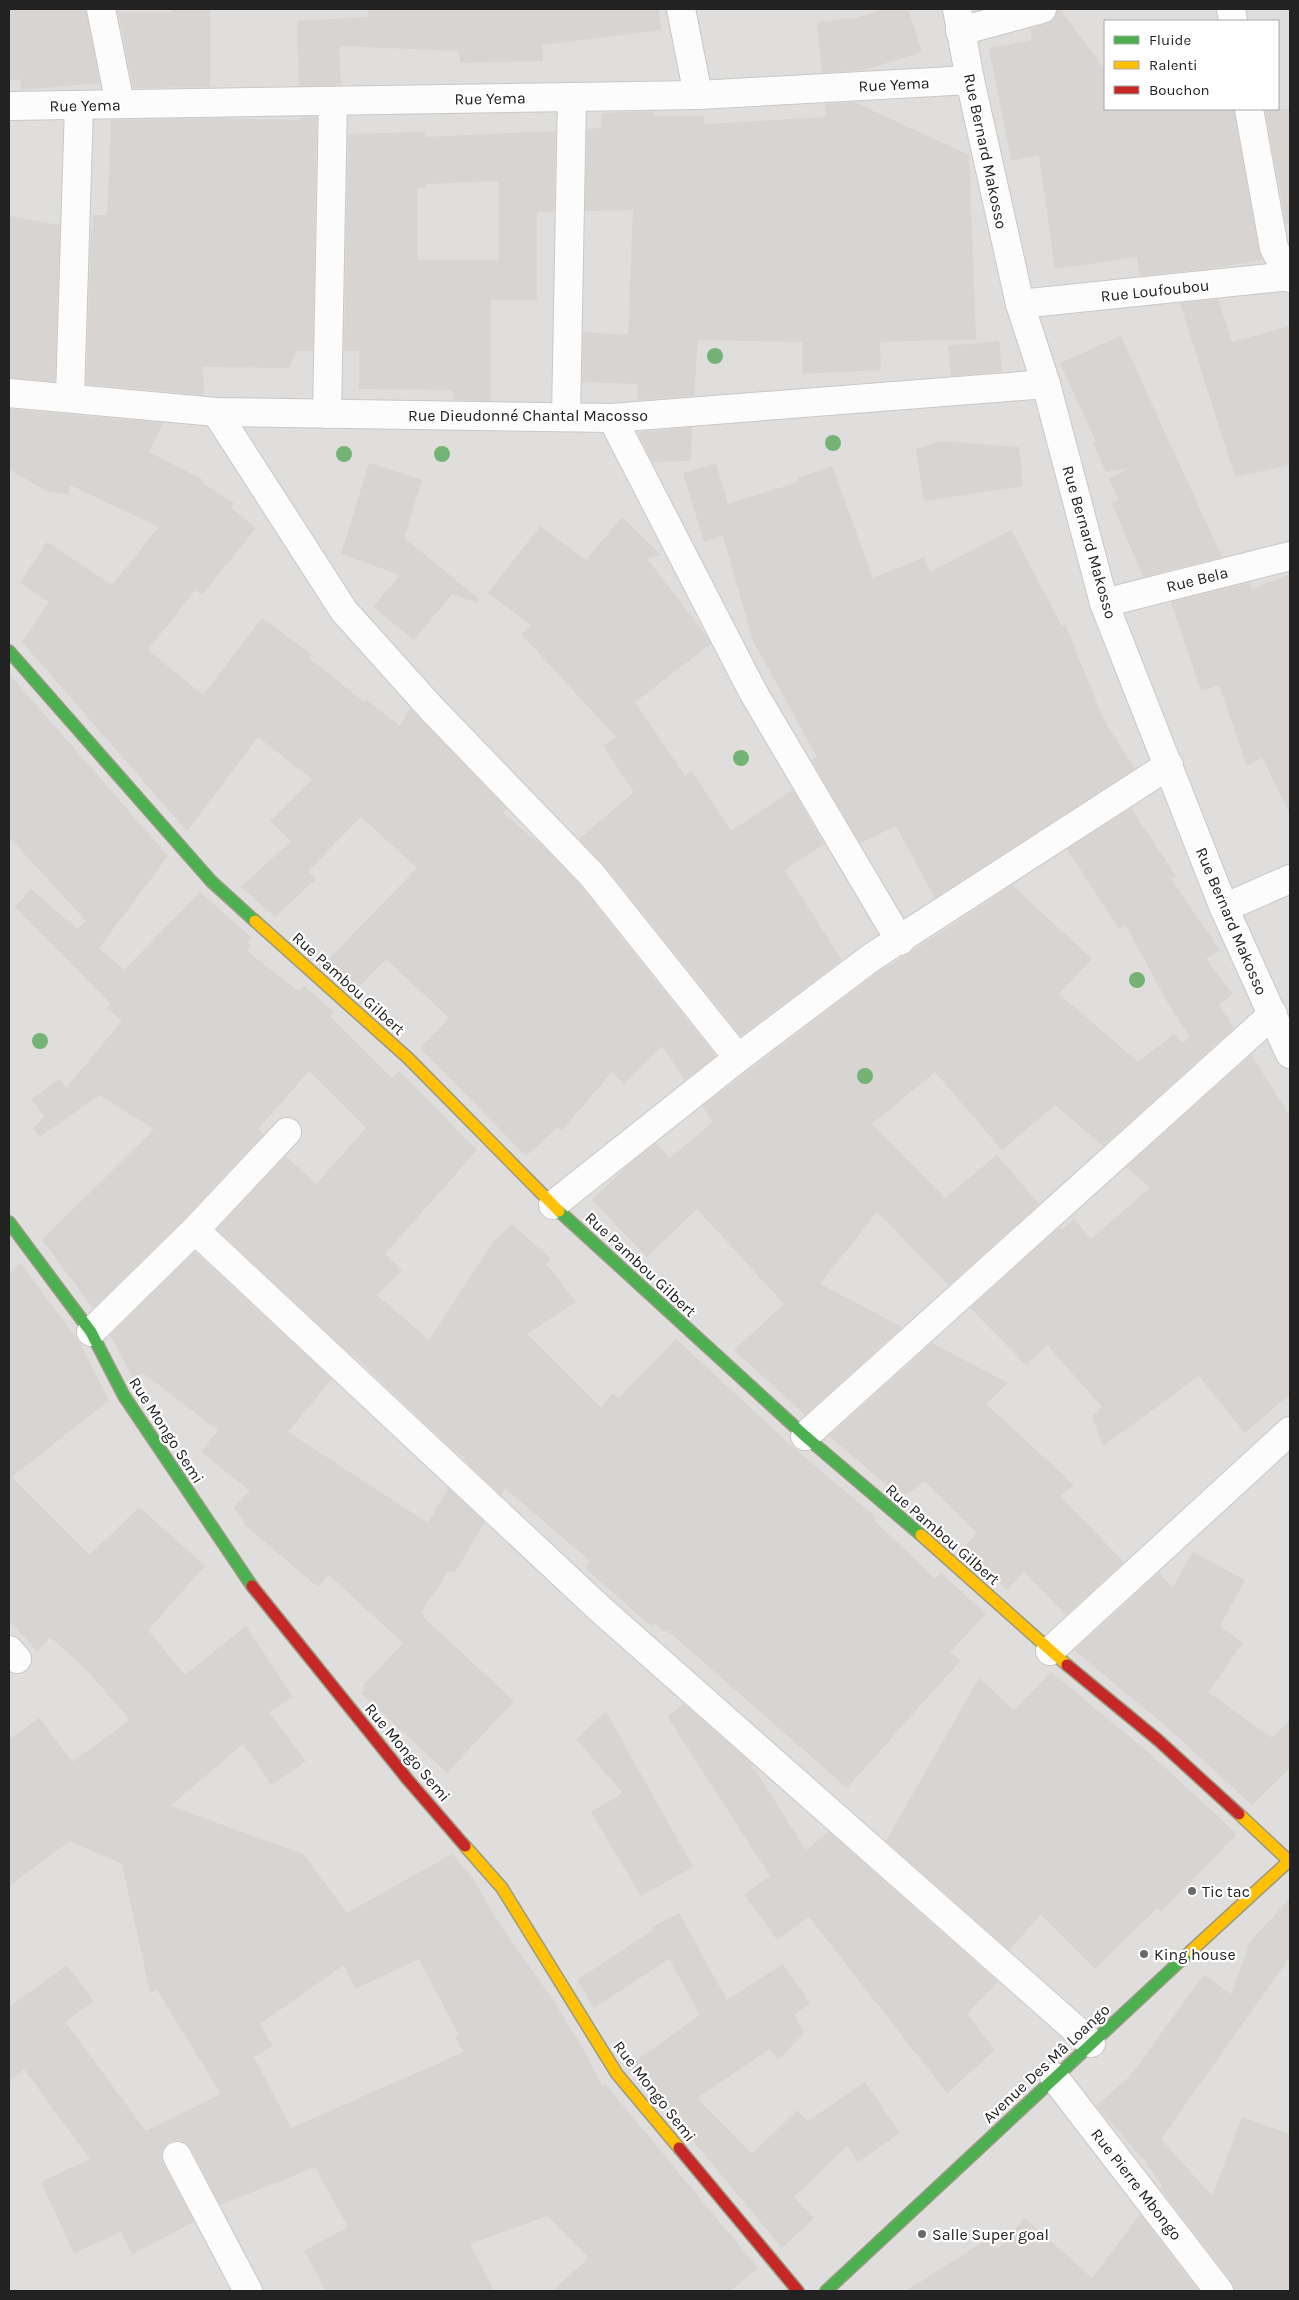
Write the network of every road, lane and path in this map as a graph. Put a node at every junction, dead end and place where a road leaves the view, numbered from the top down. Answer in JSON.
{"nodes":[{"id":1,"x":101,"y":9,"type":"edge"},
{"id":2,"x":682,"y":9,"type":"edge"},
{"id":3,"x":1042,"y":9,"type":"edge"},
{"id":4,"x":959,"y":20,"type":"edge"},
{"id":5,"x":970,"y":80,"type":"junction"},
{"id":6,"x":698,"y":95,"type":"junction"},
{"id":7,"x":572,"y":97,"type":"junction"},
{"id":8,"x":333,"y":100,"type":"junction"},
{"id":9,"x":120,"y":104,"type":"junction"},
{"id":10,"x":80,"y":105,"type":"junction"},
{"id":11,"x":9,"y":106,"type":"edge"},
{"id":12,"x":1249,"y":110,"type":"edge"},
{"id":13,"x":1290,"y":277,"type":"edge"},
{"id":14,"x":1020,"y":304,"type":"junction"},
{"id":15,"x":1046,"y":384,"type":"junction"},
{"id":16,"x":9,"y":393,"type":"edge"},
{"id":17,"x":70,"y":398,"type":"junction"},
{"id":18,"x":216,"y":412,"type":"junction"},
{"id":19,"x":327,"y":414,"type":"junction"},
{"id":20,"x":566,"y":417,"type":"junction"},
{"id":21,"x":612,"y":418,"type":"junction"},
{"id":22,"x":1290,"y":556,"type":"edge"},
{"id":23,"x":1104,"y":603,"type":"junction"},
{"id":24,"x":9,"y":651,"type":"edge"},
{"id":25,"x":1169,"y":765,"type":"junction"},
{"id":26,"x":1290,"y":879,"type":"edge"},
{"id":27,"x":1224,"y":908,"type":"junction"},
{"id":28,"x":900,"y":941,"type":"junction"},
{"id":29,"x":1273,"y":1014,"type":"junction"},
{"id":30,"x":1290,"y":1054,"type":"edge"},
{"id":31,"x":738,"y":1058,"type":"junction"},
{"id":32,"x":287,"y":1132,"type":"dead end"},
{"id":33,"x":553,"y":1205,"type":"junction"},
{"id":34,"x":9,"y":1222,"type":"edge"},
{"id":35,"x":195,"y":1230,"type":"junction"},
{"id":36,"x":91,"y":1332,"type":"junction"},
{"id":37,"x":1290,"y":1431,"type":"edge"},
{"id":38,"x":805,"y":1436,"type":"junction"},
{"id":39,"x":1050,"y":1651,"type":"junction"},
{"id":40,"x":1290,"y":1861,"type":"edge"},
{"id":41,"x":1091,"y":2043,"type":"junction"},
{"id":42,"x":1054,"y":2077,"type":"junction"},
{"id":43,"x":177,"y":2156,"type":"dead end"},
{"id":44,"x":248,"y":2291,"type":"edge"},
{"id":45,"x":798,"y":2291,"type":"edge"},
{"id":46,"x":826,"y":2291,"type":"edge"},
{"id":47,"x":1219,"y":2291,"type":"edge"}],
"edges":[{"from":1,"to":9,"type":"street"},
{"from":2,"to":6,"type":"street"},
{"from":3,"to":4,"type":"street"},
{"from":4,"to":5,"type":"street","name":"Rue Bernard Makosso"},
{"from":5,"to":6,"type":"street","name":"Rue Yema"},
{"from":5,"to":14,"type":"street","name":"Rue Bernard Makosso"},
{"from":6,"to":7,"type":"street","name":"Rue Yema"},
{"from":7,"to":8,"type":"street","name":"Rue Yema"},
{"from":7,"to":20,"type":"street"},
{"from":8,"to":9,"type":"street","name":"Rue Yema"},
{"from":8,"to":19,"type":"street"},
{"from":9,"to":10,"type":"street","name":"Rue Yema"},
{"from":10,"to":11,"type":"street","name":"Rue Yema"},
{"from":10,"to":17,"type":"street"},
{"from":12,"to":13,"type":"street"},
{"from":13,"to":14,"type":"street","name":"Rue Loufoubou"},
{"from":14,"to":15,"type":"street","name":"Rue Bernard Makosso"},
{"from":15,"to":21,"type":"street","name":"Rue Dieudonné Chantal Macosso"},
{"from":15,"to":23,"type":"street","name":"Rue Bernard Makosso"},
{"from":16,"to":17,"type":"street","name":"Rue Dieudonné Chantal Macosso"},
{"from":17,"to":18,"type":"street","name":"Rue Dieudonné Chantal Macosso"},
{"from":18,"to":19,"type":"street","name":"Rue Dieudonné Chantal Macosso"},
{"from":18,"to":31,"type":"street"},
{"from":19,"to":20,"type":"street","name":"Rue Dieudonné Chantal Macosso"},
{"from":20,"to":21,"type":"street","name":"Rue Dieudonné Chantal Macosso"},
{"from":21,"to":28,"type":"street"},
{"from":22,"to":23,"type":"street","name":"Rue Bela"},
{"from":23,"to":25,"type":"street","name":"Rue Bernard Makosso"},
{"from":24,"to":33,"type":"street","name":"Rue Pambou Gilbert"},
{"from":25,"to":27,"type":"street","name":"Rue Bernard Makosso"},
{"from":25,"to":28,"type":"street"},
{"from":26,"to":27,"type":"street"},
{"from":27,"to":29,"type":"street","name":"Rue Bernard Makosso"},
{"from":28,"to":31,"type":"street"},
{"from":29,"to":30,"type":"street","name":"Rue Bernard Makosso"},
{"from":29,"to":38,"type":"street"},
{"from":31,"to":33,"type":"street"},
{"from":32,"to":35,"type":"street"},
{"from":33,"to":38,"type":"street","name":"Rue Pambou Gilbert"},
{"from":34,"to":36,"type":"street","name":"Rue Mongo Semi"},
{"from":35,"to":36,"type":"street"},
{"from":35,"to":41,"type":"street"},
{"from":36,"to":45,"type":"street","name":"Rue Mongo Semi"},
{"from":37,"to":39,"type":"street"},
{"from":38,"to":39,"type":"street","name":"Rue Pambou Gilbert"},
{"from":39,"to":40,"type":"street","name":"Rue Pambou Gilbert"},
{"from":40,"to":41,"type":"street","name":"Avenue Des Mâ Loango"},
{"from":41,"to":42,"type":"street","name":"Avenue Des Mâ Loango"},
{"from":42,"to":46,"type":"street","name":"Avenue Des Mâ Loango"},
{"from":42,"to":47,"type":"street","name":"Rue Pierre Mbongo"},
{"from":43,"to":44,"type":"street"}]}
